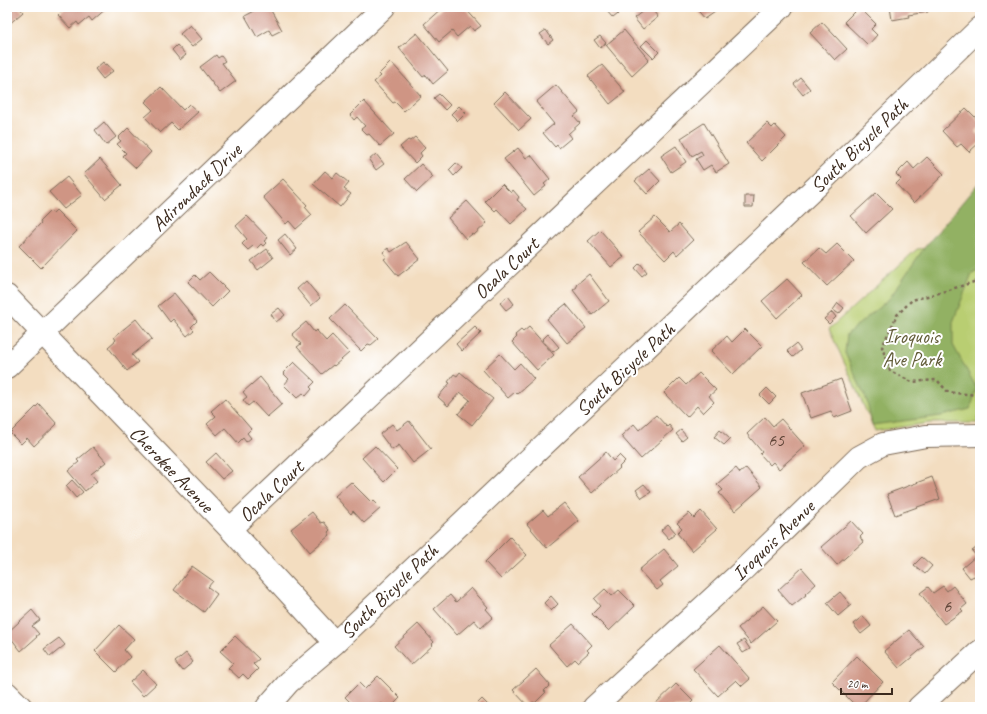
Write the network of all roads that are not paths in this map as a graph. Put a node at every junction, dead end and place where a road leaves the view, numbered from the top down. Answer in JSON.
{"nodes":[{"id":1,"x":384,"y":7,"type":"edge"},
{"id":2,"x":782,"y":7,"type":"edge"},
{"id":3,"x":980,"y":28,"type":"edge"},
{"id":4,"x":7,"y":296,"type":"edge"},
{"id":5,"x":42,"y":333,"type":"junction"},
{"id":6,"x":7,"y":367,"type":"edge"},
{"id":7,"x":980,"y":435,"type":"edge"},
{"id":8,"x":230,"y":530,"type":"junction"},
{"id":9,"x":335,"y":643,"type":"junction"},
{"id":10,"x":980,"y":651,"type":"edge"},
{"id":11,"x":7,"y":693,"type":"edge"},
{"id":12,"x":20,"y":707,"type":"edge"},
{"id":13,"x":267,"y":707,"type":"edge"},
{"id":14,"x":594,"y":707,"type":"edge"},
{"id":15,"x":919,"y":707,"type":"edge"}],
"edges":[{"from":1,"to":5,"type":"street","name":"Adirondack Drive"},
{"from":2,"to":8,"type":"street","name":"Ocala Court"},
{"from":3,"to":9,"type":"street","name":"South Bicycle Path"},
{"from":4,"to":5,"type":"street","name":"Cherokee Avenue"},
{"from":5,"to":6,"type":"street","name":"Adirondack Drive"},
{"from":5,"to":8,"type":"street","name":"Cherokee Avenue"},
{"from":7,"to":14,"type":"street","name":"Iroquois Avenue"},
{"from":8,"to":9,"type":"street","name":"Cherokee Avenue"},
{"from":9,"to":13,"type":"street","name":"South Bicycle Path"},
{"from":10,"to":15,"type":"street"},
{"from":11,"to":12,"type":"street"}]}
